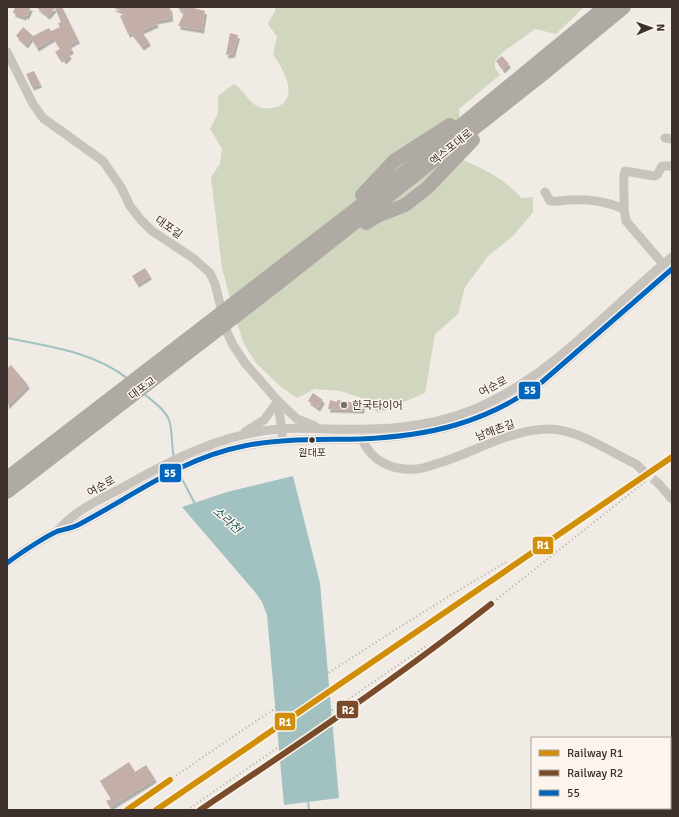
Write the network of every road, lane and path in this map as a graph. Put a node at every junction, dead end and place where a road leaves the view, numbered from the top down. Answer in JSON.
{"nodes":[{"id":1,"x":601,"y":7,"type":"edge"},
{"id":2,"x":605,"y":7,"type":"edge"},
{"id":3,"x":624,"y":7,"type":"edge"},
{"id":4,"x":7,"y":52,"type":"edge"},
{"id":5,"x":672,"y":166,"type":"edge"},
{"id":6,"x":545,"y":192,"type":"dead end"},
{"id":7,"x":624,"y":209,"type":"junction"},
{"id":8,"x":307,"y":253,"type":"junction"},
{"id":9,"x":672,"y":257,"type":"edge"},
{"id":10,"x":664,"y":264,"type":"junction"},
{"id":11,"x":672,"y":269,"type":"edge"},
{"id":12,"x":273,"y":281,"type":"junction"},
{"id":13,"x":278,"y":401,"type":"junction"},
{"id":14,"x":281,"y":428,"type":"junction"},
{"id":15,"x":331,"y":430,"type":"junction"},
{"id":16,"x":241,"y":435,"type":"junction"},
{"id":17,"x":362,"y":439,"type":"junction"},
{"id":18,"x":282,"y":440,"type":"junction"},
{"id":19,"x":187,"y":459,"type":"junction"},
{"id":20,"x":642,"y":470,"type":"tunnel mouth"},
{"id":21,"x":7,"y":478,"type":"edge"},
{"id":22,"x":659,"y":484,"type":"tunnel mouth"},
{"id":23,"x":7,"y":492,"type":"edge"},
{"id":24,"x":672,"y":499,"type":"edge"},
{"id":25,"x":8,"y":559,"type":"edge"}],
"edges":[{"from":1,"to":8,"type":"highway"},
{"from":2,"to":8,"type":"highway","name":"엑스포대로"},
{"from":3,"to":8,"type":"highway","name":"엑스포대로"},
{"from":4,"to":13,"type":"street","name":"대포길"},
{"from":5,"to":7,"type":"street"},
{"from":6,"to":7,"type":"street"},
{"from":7,"to":10,"type":"street"},
{"from":8,"to":12,"type":"highway","name":"엑스포대로"},
{"from":9,"to":10,"type":"street","name":"여순로"},
{"from":10,"to":15,"type":"street","name":"여순로"},
{"from":11,"to":17,"type":"street","name":"여순로"},
{"from":12,"to":21,"type":"highway","name":"대포교","bridge":true},
{"from":12,"to":23,"type":"highway","name":"대포교","bridge":true},
{"from":13,"to":14,"type":"street"},
{"from":13,"to":15,"type":"street","name":"대포길"},
{"from":13,"to":16,"type":"street"},
{"from":14,"to":15,"type":"street","name":"여순로"},
{"from":14,"to":16,"type":"street","name":"여순로"},
{"from":14,"to":18,"type":"street"},
{"from":16,"to":19,"type":"street"},
{"from":17,"to":18,"type":"street","name":"여순로"},
{"from":17,"to":20,"type":"street","name":"남해촌길"},
{"from":18,"to":19,"type":"street","name":"여순로"},
{"from":19,"to":25,"type":"street","name":"여순로"},
{"from":22,"to":24,"type":"street"}]}
